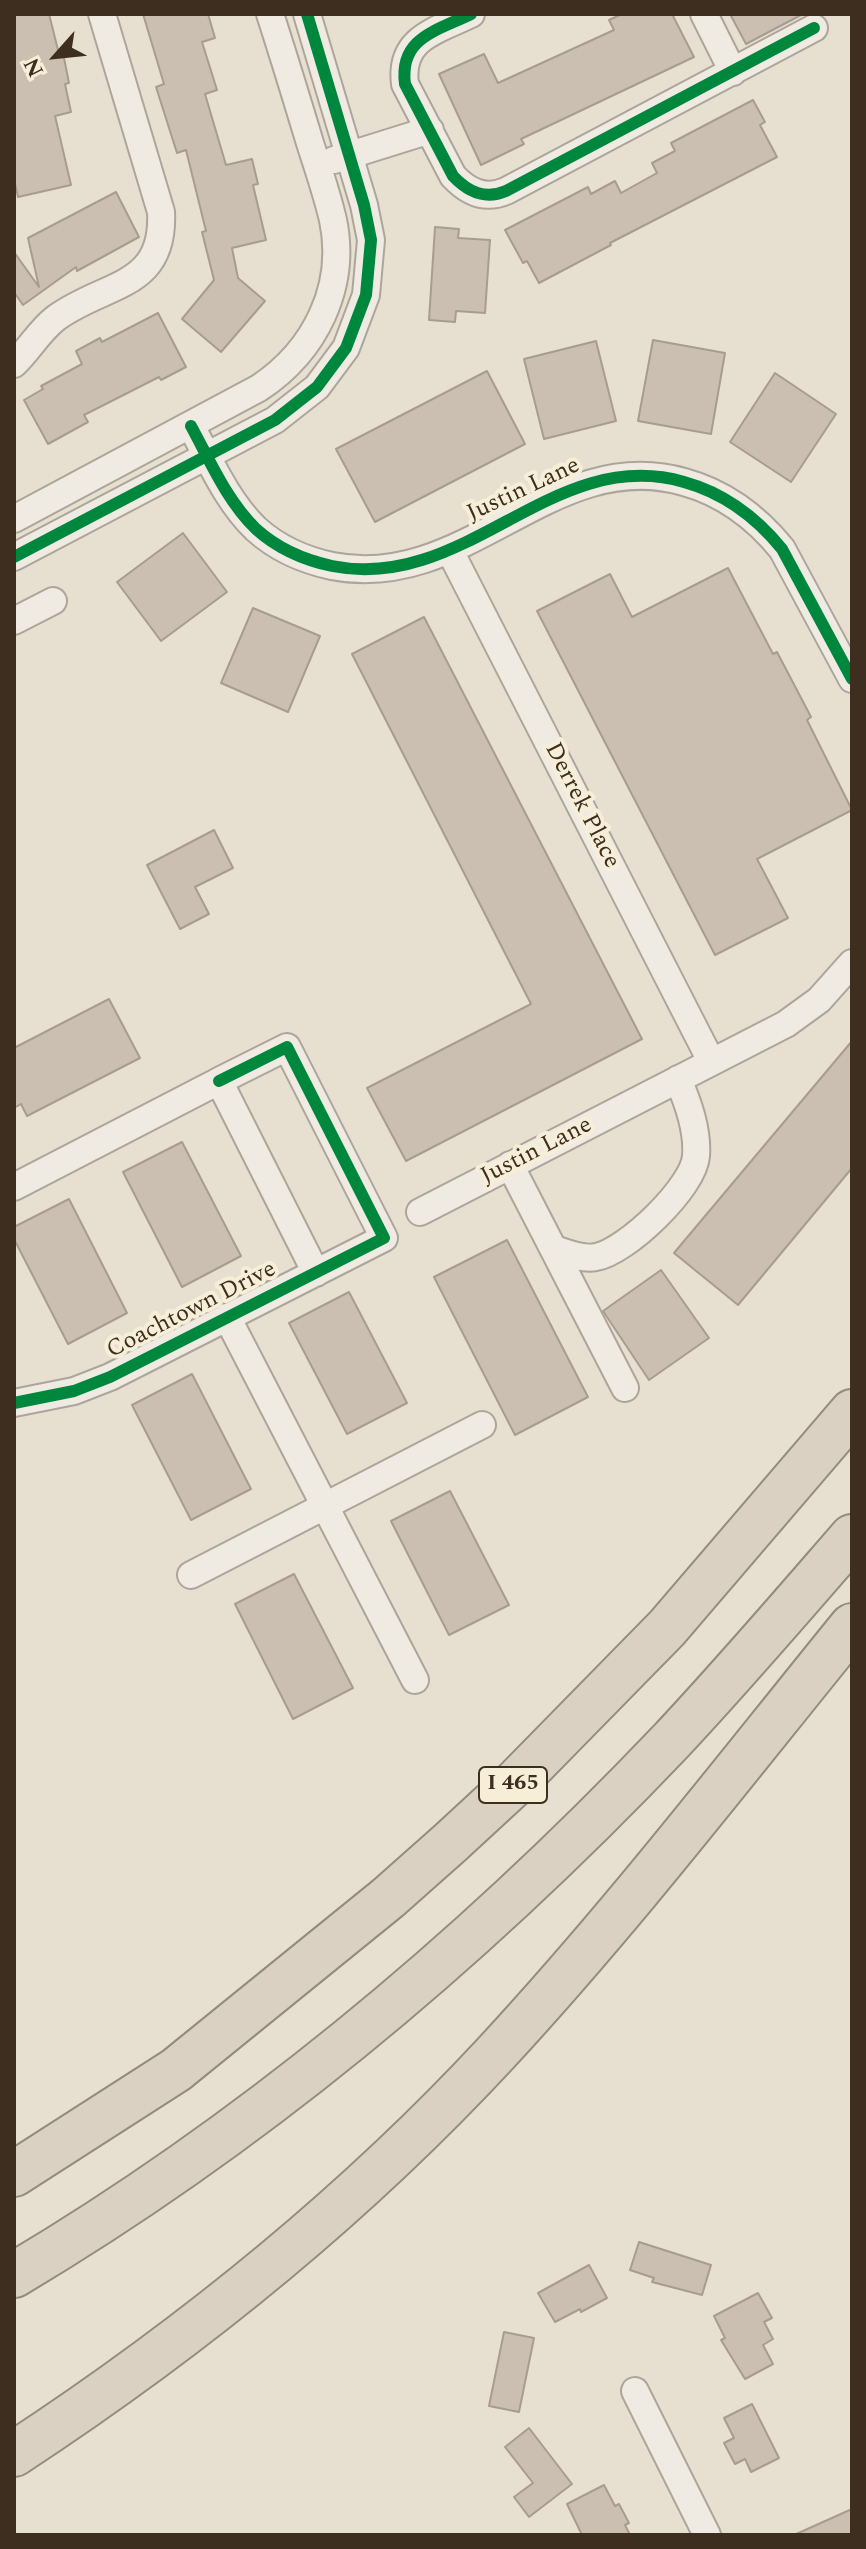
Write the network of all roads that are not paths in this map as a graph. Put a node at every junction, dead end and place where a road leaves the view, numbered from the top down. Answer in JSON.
{"nodes":[{"id":1,"x":102,"y":14,"type":"edge"},
{"id":2,"x":270,"y":14,"type":"edge"},
{"id":3,"x":307,"y":14,"type":"edge"},
{"id":4,"x":471,"y":14,"type":"edge"},
{"id":5,"x":704,"y":14,"type":"edge"},
{"id":6,"x":814,"y":28,"type":"dead end"},
{"id":7,"x":733,"y":72,"type":"junction"},
{"id":8,"x":430,"y":130,"type":"junction"},
{"id":9,"x":349,"y":155,"type":"junction"},
{"id":10,"x":317,"y":165,"type":"junction"},
{"id":11,"x":14,"y":364,"type":"edge"},
{"id":12,"x":191,"y":426,"type":"junction"},
{"id":13,"x":207,"y":456,"type":"junction"},
{"id":14,"x":14,"y":519,"type":"edge"},
{"id":15,"x":450,"y":551,"type":"junction"},
{"id":16,"x":14,"y":557,"type":"edge"},
{"id":17,"x":53,"y":601,"type":"dead end"},
{"id":18,"x":14,"y":621,"type":"edge"},
{"id":19,"x":852,"y":679,"type":"edge"},
{"id":20,"x":852,"y":963,"type":"edge"},
{"id":21,"x":711,"y":1061,"type":"junction"},
{"id":22,"x":678,"y":1079,"type":"junction"},
{"id":23,"x":219,"y":1081,"type":"junction"},
{"id":24,"x":510,"y":1165,"type":"junction"},
{"id":25,"x":14,"y":1187,"type":"edge"},
{"id":26,"x":420,"y":1212,"type":"dead end"},
{"id":27,"x":554,"y":1249,"type":"junction"},
{"id":28,"x":316,"y":1273,"type":"junction"},
{"id":29,"x":227,"y":1317,"type":"junction"},
{"id":30,"x":625,"y":1388,"type":"dead end"},
{"id":31,"x":14,"y":1403,"type":"edge"},
{"id":32,"x":852,"y":1412,"type":"edge"},
{"id":33,"x":482,"y":1425,"type":"dead end"},
{"id":34,"x":325,"y":1506,"type":"junction"},
{"id":35,"x":852,"y":1537,"type":"edge"},
{"id":36,"x":191,"y":1575,"type":"dead end"},
{"id":37,"x":852,"y":1626,"type":"edge"},
{"id":38,"x":415,"y":1680,"type":"dead end"},
{"id":39,"x":272,"y":1992,"type":"junction"},
{"id":40,"x":14,"y":2142,"type":"edge"},
{"id":41,"x":14,"y":2174,"type":"edge"},
{"id":42,"x":14,"y":2275,"type":"edge"},
{"id":43,"x":635,"y":2391,"type":"dead end"},
{"id":44,"x":14,"y":2454,"type":"edge"},
{"id":45,"x":707,"y":2535,"type":"edge"}],
"edges":[{"from":1,"to":11,"type":"street"},
{"from":2,"to":10,"type":"street"},
{"from":3,"to":9,"type":"street"},
{"from":4,"to":8,"type":"street"},
{"from":5,"to":7,"type":"street"},
{"from":6,"to":7,"type":"street"},
{"from":7,"to":8,"type":"street"},
{"from":8,"to":9,"type":"street"},
{"from":9,"to":10,"type":"street"},
{"from":9,"to":13,"type":"street"},
{"from":10,"to":12,"type":"street"},
{"from":12,"to":13,"type":"street","name":"Justin Lane"},
{"from":12,"to":14,"type":"street"},
{"from":13,"to":15,"type":"street","name":"Justin Lane"},
{"from":13,"to":16,"type":"street"},
{"from":15,"to":19,"type":"street","name":"Justin Lane"},
{"from":15,"to":21,"type":"street","name":"Derrek Place"},
{"from":17,"to":18,"type":"street"},
{"from":20,"to":21,"type":"street","name":"Justin Lane"},
{"from":21,"to":22,"type":"street","name":"Justin Lane"},
{"from":22,"to":24,"type":"street","name":"Justin Lane"},
{"from":22,"to":27,"type":"street"},
{"from":23,"to":25,"type":"street"},
{"from":23,"to":28,"type":"street"},
{"from":23,"to":28,"type":"street","name":"Coachtown Drive"},
{"from":24,"to":26,"type":"street","name":"Justin Lane"},
{"from":24,"to":27,"type":"street"},
{"from":27,"to":30,"type":"street"},
{"from":28,"to":29,"type":"street","name":"Coachtown Drive"},
{"from":29,"to":31,"type":"street","name":"Coachtown Drive"},
{"from":29,"to":34,"type":"street"},
{"from":32,"to":39,"type":"highway","number":"I 465"},
{"from":33,"to":34,"type":"street"},
{"from":34,"to":36,"type":"street"},
{"from":34,"to":38,"type":"street"},
{"from":35,"to":42,"type":"highway"},
{"from":37,"to":44,"type":"highway"},
{"from":39,"to":40,"type":"highway"},
{"from":39,"to":41,"type":"highway","number":"I 465"},
{"from":43,"to":45,"type":"street"}]}
